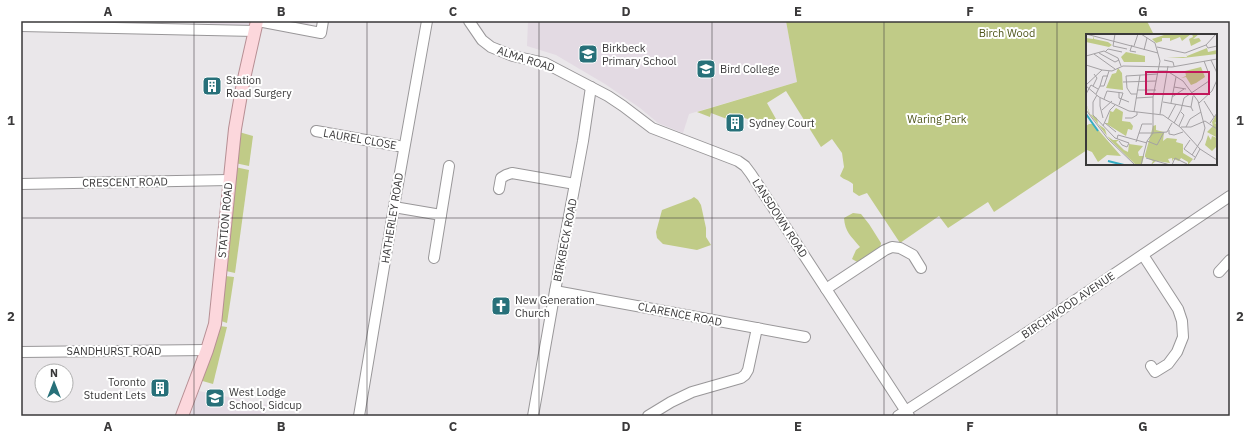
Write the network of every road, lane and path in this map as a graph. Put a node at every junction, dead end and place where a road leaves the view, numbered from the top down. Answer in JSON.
{"nodes":[{"id":1,"x":323,"y":21,"type":"edge"},
{"id":2,"x":427,"y":21,"type":"edge"},
{"id":3,"x":468,"y":21,"type":"edge"},
{"id":4,"x":95,"y":24,"type":"edge"},
{"id":5,"x":257,"y":24,"type":"edge"},
{"id":6,"x":21,"y":26,"type":"edge"},
{"id":7,"x":591,"y":87,"type":"junction"},
{"id":8,"x":316,"y":131,"type":"dead end"},
{"id":9,"x":404,"y":147,"type":"junction"},
{"id":10,"x":449,"y":166,"type":"dead end"},
{"id":11,"x":229,"y":180,"type":"junction"},
{"id":12,"x":21,"y":184,"type":"edge"},
{"id":13,"x":575,"y":184,"type":"junction"},
{"id":14,"x":499,"y":189,"type":"dead end"},
{"id":15,"x":1230,"y":196,"type":"edge"},
{"id":16,"x":394,"y":207,"type":"junction"},
{"id":17,"x":441,"y":215,"type":"junction"},
{"id":18,"x":1143,"y":255,"type":"junction"},
{"id":19,"x":434,"y":258,"type":"dead end"},
{"id":20,"x":1230,"y":260,"type":"edge"},
{"id":21,"x":921,"y":268,"type":"dead end"},
{"id":22,"x":1219,"y":272,"type":"dead end"},
{"id":23,"x":826,"y":289,"type":"junction"},
{"id":24,"x":555,"y":291,"type":"junction"},
{"id":25,"x":757,"y":328,"type":"junction"},
{"id":26,"x":805,"y":337,"type":"dead end"},
{"id":27,"x":207,"y":350,"type":"junction"},
{"id":28,"x":21,"y":352,"type":"edge"},
{"id":29,"x":1160,"y":382,"type":"dead end"},
{"id":30,"x":904,"y":414,"type":"edge"},
{"id":31,"x":182,"y":416,"type":"edge"},
{"id":32,"x":359,"y":416,"type":"edge"},
{"id":33,"x":533,"y":416,"type":"edge"},
{"id":34,"x":648,"y":416,"type":"edge"}],
"edges":[{"from":1,"to":5,"type":"street"},
{"from":2,"to":9,"type":"street","name":"HATHERLEY ROAD"},
{"from":3,"to":7,"type":"street","name":"ALMA ROAD"},
{"from":4,"to":5,"type":"street"},
{"from":4,"to":6,"type":"street"},
{"from":5,"to":11,"type":"main road","name":"STATION ROAD"},
{"from":7,"to":13,"type":"street","name":"BIRKBECK ROAD"},
{"from":7,"to":23,"type":"street","name":"LANSDOWN ROAD"},
{"from":8,"to":9,"type":"street","name":"LAUREL CLOSE"},
{"from":9,"to":16,"type":"street","name":"HATHERLEY ROAD"},
{"from":10,"to":17,"type":"street"},
{"from":11,"to":12,"type":"street","name":"CRESCENT ROAD"},
{"from":11,"to":27,"type":"main road","name":"STATION ROAD"},
{"from":13,"to":14,"type":"street"},
{"from":13,"to":24,"type":"street","name":"BIRKBECK ROAD"},
{"from":15,"to":18,"type":"street","name":"BIRCHWOOD AVENUE"},
{"from":16,"to":17,"type":"street"},
{"from":16,"to":32,"type":"street","name":"HATHERLEY ROAD"},
{"from":17,"to":19,"type":"street"},
{"from":18,"to":29,"type":"street"},
{"from":18,"to":30,"type":"street","name":"BIRCHWOOD AVENUE"},
{"from":20,"to":22,"type":"street"},
{"from":21,"to":23,"type":"street"},
{"from":23,"to":30,"type":"street","name":"LANSDOWN ROAD"},
{"from":24,"to":25,"type":"street","name":"CLARENCE ROAD"},
{"from":24,"to":33,"type":"street","name":"BIRKBECK ROAD"},
{"from":25,"to":26,"type":"street","name":"CLARENCE ROAD"},
{"from":25,"to":34,"type":"street"},
{"from":27,"to":28,"type":"street","name":"SANDHURST ROAD"},
{"from":27,"to":31,"type":"main road","name":"STATION ROAD"}]}
